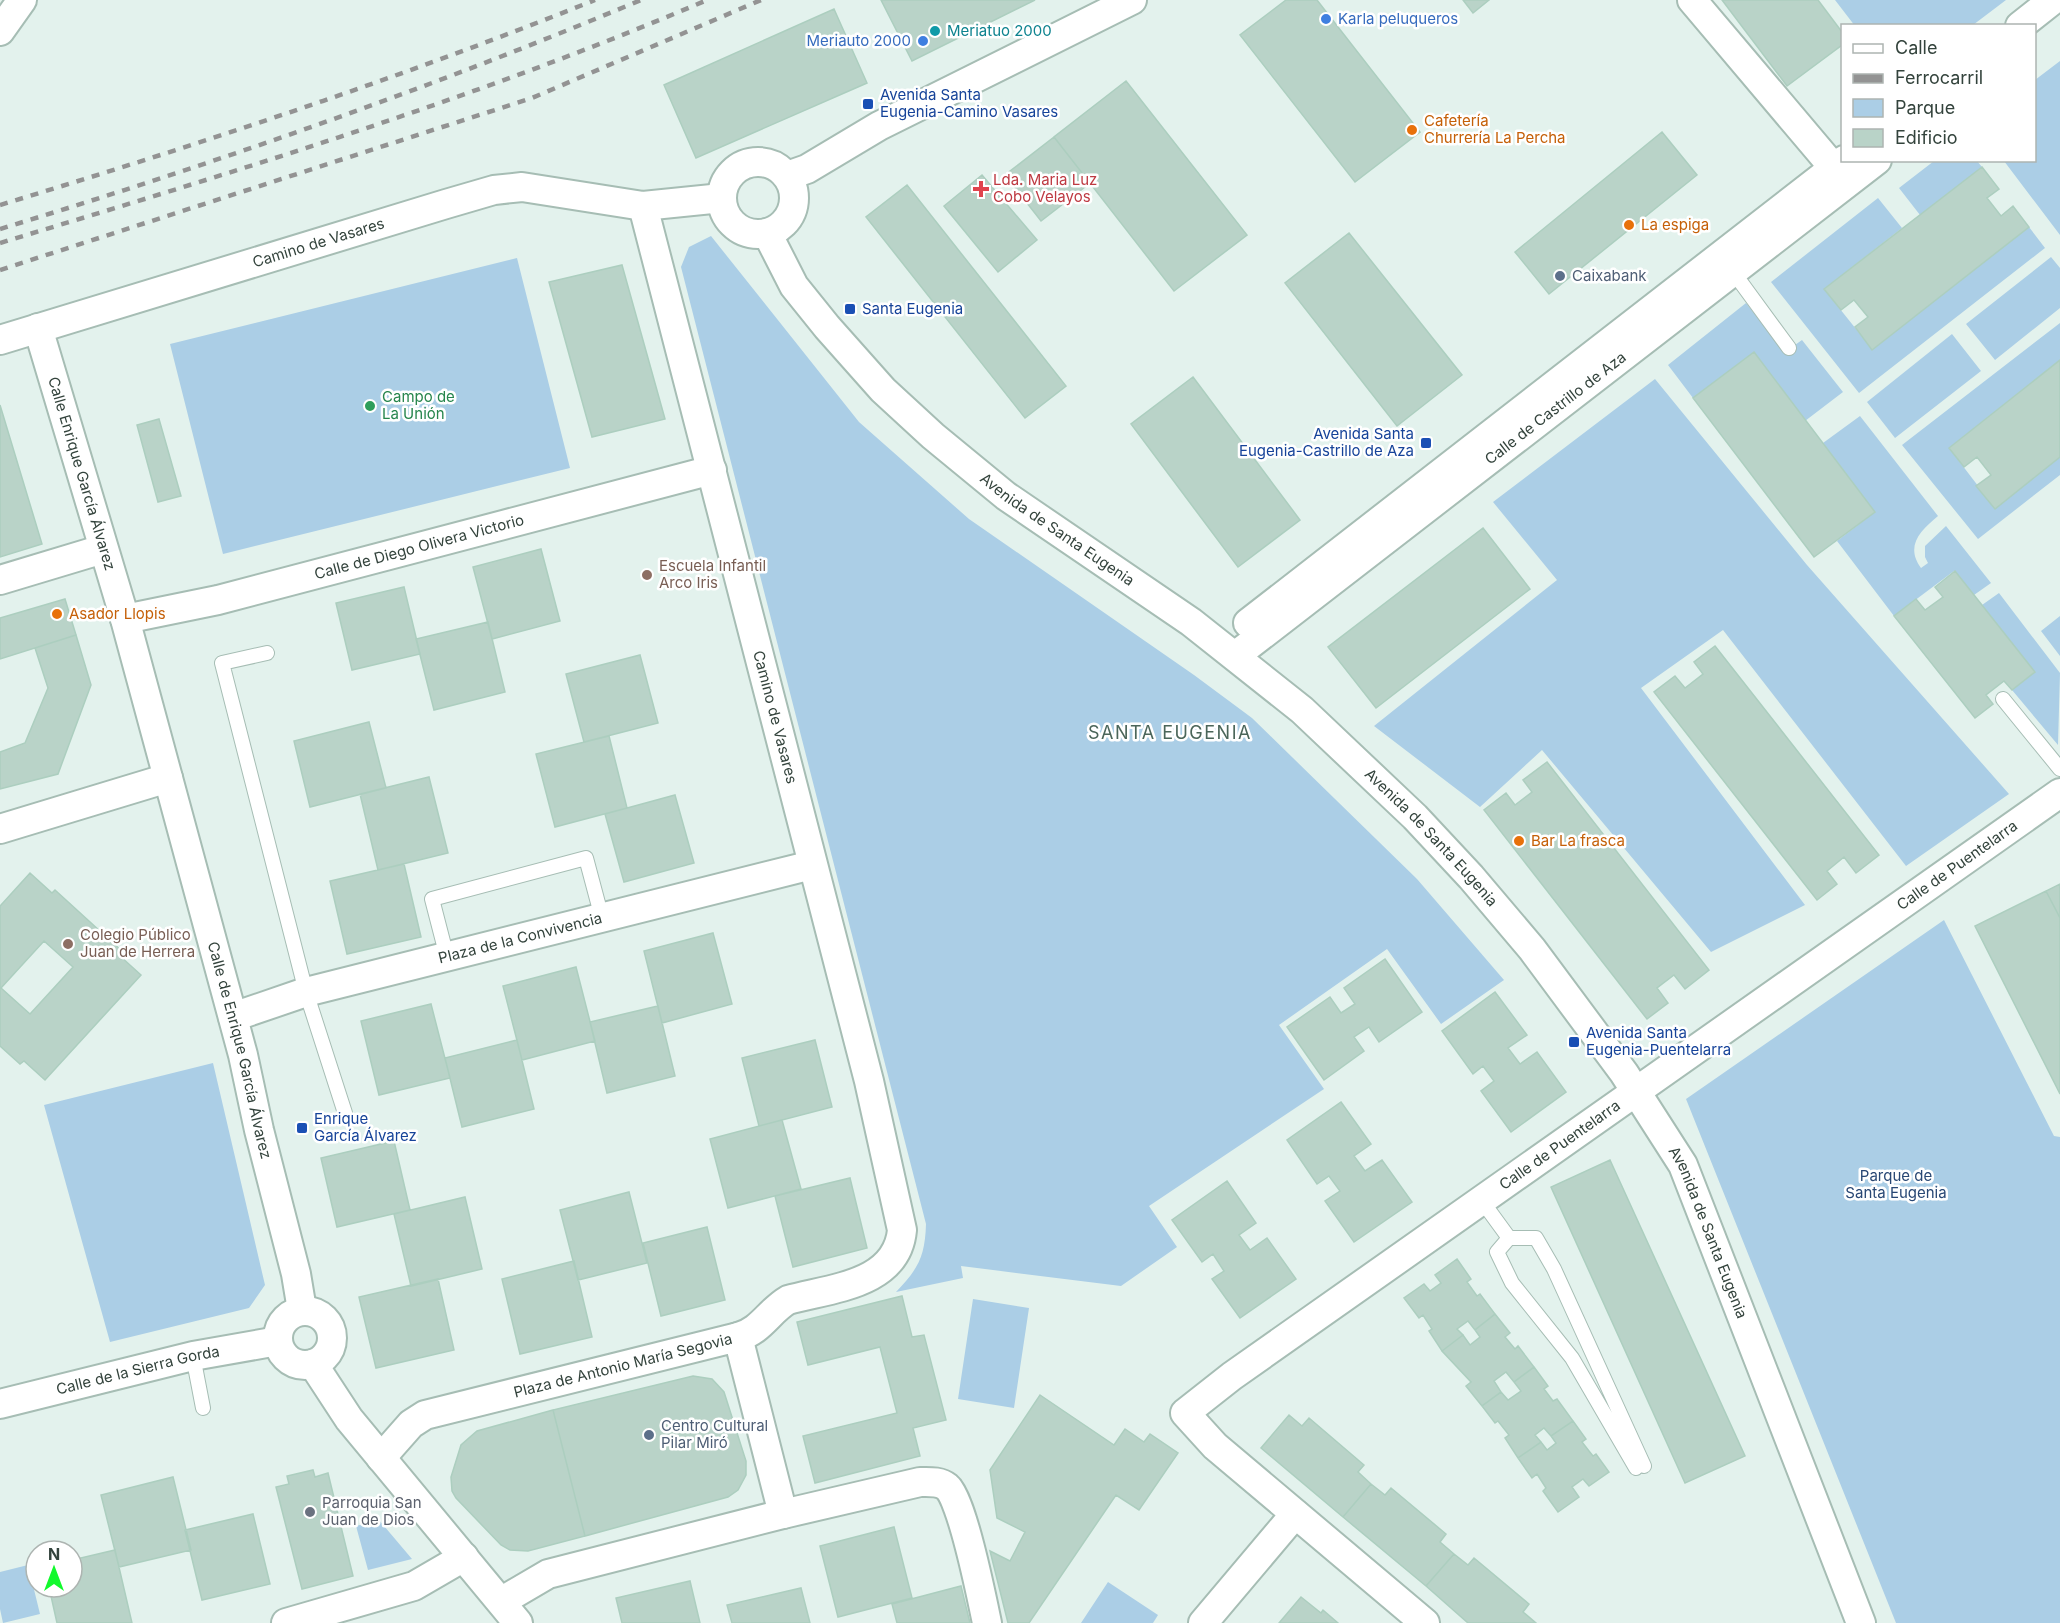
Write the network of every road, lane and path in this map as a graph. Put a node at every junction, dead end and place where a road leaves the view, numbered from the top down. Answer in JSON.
{"nodes":[{"id":1,"x":22,"y":0,"type":"edge"},
{"id":2,"x":1132,"y":0,"type":"edge"},
{"id":3,"x":1692,"y":0,"type":"edge"},
{"id":4,"x":2052,"y":0,"type":"edge"},
{"id":5,"x":2060,"y":17,"type":"edge"},
{"id":6,"x":2022,"y":24,"type":"edge"},
{"id":7,"x":0,"y":31,"type":"edge"},
{"id":8,"x":2036,"y":35,"type":"edge"},
{"id":9,"x":1874,"y":162,"type":"edge"},
{"id":10,"x":1839,"y":164,"type":"edge"},
{"id":11,"x":786,"y":176,"type":"junction"},
{"id":12,"x":722,"y":198,"type":"junction"},
{"id":13,"x":643,"y":206,"type":"junction"},
{"id":14,"x":767,"y":233,"type":"junction"},
{"id":15,"x":1734,"y":273,"type":"junction"},
{"id":16,"x":38,"y":328,"type":"junction"},
{"id":17,"x":0,"y":340,"type":"edge"},
{"id":18,"x":1789,"y":348,"type":"dead end"},
{"id":19,"x":712,"y":470,"type":"junction"},
{"id":20,"x":103,"y":549,"type":"junction"},
{"id":21,"x":0,"y":580,"type":"edge"},
{"id":22,"x":124,"y":619,"type":"junction"},
{"id":23,"x":1228,"y":650,"type":"junction"},
{"id":24,"x":267,"y":653,"type":"dead end"},
{"id":25,"x":2003,"y":699,"type":"dead end"},
{"id":26,"x":2060,"y":769,"type":"edge"},
{"id":27,"x":168,"y":778,"type":"junction"},
{"id":28,"x":2060,"y":793,"type":"edge"},
{"id":29,"x":0,"y":829,"type":"edge"},
{"id":30,"x":812,"y":865,"type":"junction"},
{"id":31,"x":602,"y":918,"type":"junction"},
{"id":32,"x":447,"y":957,"type":"junction"},
{"id":33,"x":306,"y":992,"type":"junction"},
{"id":34,"x":232,"y":1017,"type":"junction"},
{"id":35,"x":1636,"y":1091,"type":"junction"},
{"id":36,"x":345,"y":1113,"type":"dead end"},
{"id":37,"x":1482,"y":1200,"type":"junction"},
{"id":38,"x":1509,"y":1238,"type":"junction"},
{"id":39,"x":302,"y":1310,"type":"junction"},
{"id":40,"x":738,"y":1337,"type":"junction"},
{"id":41,"x":278,"y":1341,"type":"junction"},
{"id":42,"x":193,"y":1356,"type":"junction"},
{"id":43,"x":313,"y":1364,"type":"junction"},
{"id":44,"x":0,"y":1404,"type":"edge"},
{"id":45,"x":203,"y":1408,"type":"dead end"},
{"id":46,"x":381,"y":1458,"type":"junction"},
{"id":47,"x":783,"y":1514,"type":"junction"},
{"id":48,"x":1295,"y":1514,"type":"junction"},
{"id":49,"x":464,"y":1557,"type":"junction"},
{"id":50,"x":510,"y":1612,"type":"edge"},
{"id":51,"x":286,"y":1623,"type":"edge"},
{"id":52,"x":987,"y":1623,"type":"edge"},
{"id":53,"x":1203,"y":1623,"type":"edge"},
{"id":54,"x":1425,"y":1623,"type":"edge"},
{"id":55,"x":1861,"y":1623,"type":"edge"}],
"edges":[{"from":1,"to":7,"type":"street"},
{"from":2,"to":11,"type":"street"},
{"from":3,"to":10,"type":"street","name":"Calle de Castrillo de Aza"},
{"from":4,"to":6,"type":"street"},
{"from":5,"to":8,"type":"street"},
{"from":9,"to":15,"type":"street","name":"Calle de Castrillo de Aza"},
{"from":10,"to":23,"type":"street","name":"Calle de Castrillo de Aza"},
{"from":11,"to":12,"type":"street"},
{"from":11,"to":14,"type":"street"},
{"from":12,"to":13,"type":"street","name":"Camino de Vasares"},
{"from":12,"to":14,"type":"street"},
{"from":13,"to":16,"type":"street","name":"Camino de Vasares"},
{"from":13,"to":19,"type":"street","name":"Camino de Vasares"},
{"from":14,"to":23,"type":"street","name":"Avenida de Santa Eugenia"},
{"from":15,"to":18,"type":"lane"},
{"from":15,"to":23,"type":"street","name":"Calle de Castrillo de Aza"},
{"from":16,"to":17,"type":"street","name":"Camino de Vasares"},
{"from":16,"to":20,"type":"street","name":"Calle Enrique García Álvarez"},
{"from":19,"to":22,"type":"street","name":"Calle de Diego Olivera Victorio"},
{"from":19,"to":30,"type":"street","name":"Camino de Vasares"},
{"from":20,"to":21,"type":"street"},
{"from":20,"to":22,"type":"street","name":"Calle Enrique García Álvarez"},
{"from":22,"to":27,"type":"street","name":"Calle de Enrique García Álvarez"},
{"from":23,"to":35,"type":"street","name":"Avenida de Santa Eugenia"},
{"from":24,"to":33,"type":"lane"},
{"from":25,"to":26,"type":"lane"},
{"from":27,"to":29,"type":"street"},
{"from":27,"to":34,"type":"street","name":"Calle de Enrique García Álvarez"},
{"from":28,"to":35,"type":"street","name":"Calle de Puentelarra"},
{"from":30,"to":31,"type":"street","name":"Plaza de la Convivencia"},
{"from":30,"to":40,"type":"street","name":"Camino de Vasares"},
{"from":31,"to":32,"type":"street","name":"Plaza de la Convivencia"},
{"from":31,"to":32,"type":"lane"},
{"from":32,"to":33,"type":"street","name":"Plaza de la Convivencia"},
{"from":33,"to":34,"type":"street","name":"Plaza de la Convivencia"},
{"from":33,"to":36,"type":"lane"},
{"from":34,"to":39,"type":"street","name":"Calle de Enrique García Álvarez"},
{"from":35,"to":37,"type":"street","name":"Calle de Puentelarra"},
{"from":35,"to":55,"type":"street","name":"Avenida de Santa Eugenia"},
{"from":37,"to":38,"type":"lane"},
{"from":37,"to":48,"type":"street","name":"Calle de Puentelarra"},
{"from":38,"to":38,"type":"lane"},
{"from":39,"to":41,"type":"street"},
{"from":39,"to":43,"type":"street"},
{"from":40,"to":46,"type":"street","name":"Plaza de Antonio María Segovia"},
{"from":40,"to":47,"type":"street","name":"Plaza de Antonio María Segovia"},
{"from":41,"to":42,"type":"street","name":"Calle de la Sierra Gorda"},
{"from":41,"to":43,"type":"street"},
{"from":42,"to":44,"type":"street","name":"Calle de la Sierra Gorda"},
{"from":42,"to":45,"type":"lane"},
{"from":43,"to":46,"type":"street"},
{"from":46,"to":49,"type":"street"},
{"from":47,"to":50,"type":"street"},
{"from":47,"to":52,"type":"street"},
{"from":48,"to":53,"type":"street"},
{"from":48,"to":54,"type":"street","name":"Calle de Puentelarra"},
{"from":49,"to":50,"type":"street"},
{"from":49,"to":51,"type":"street"}]}
